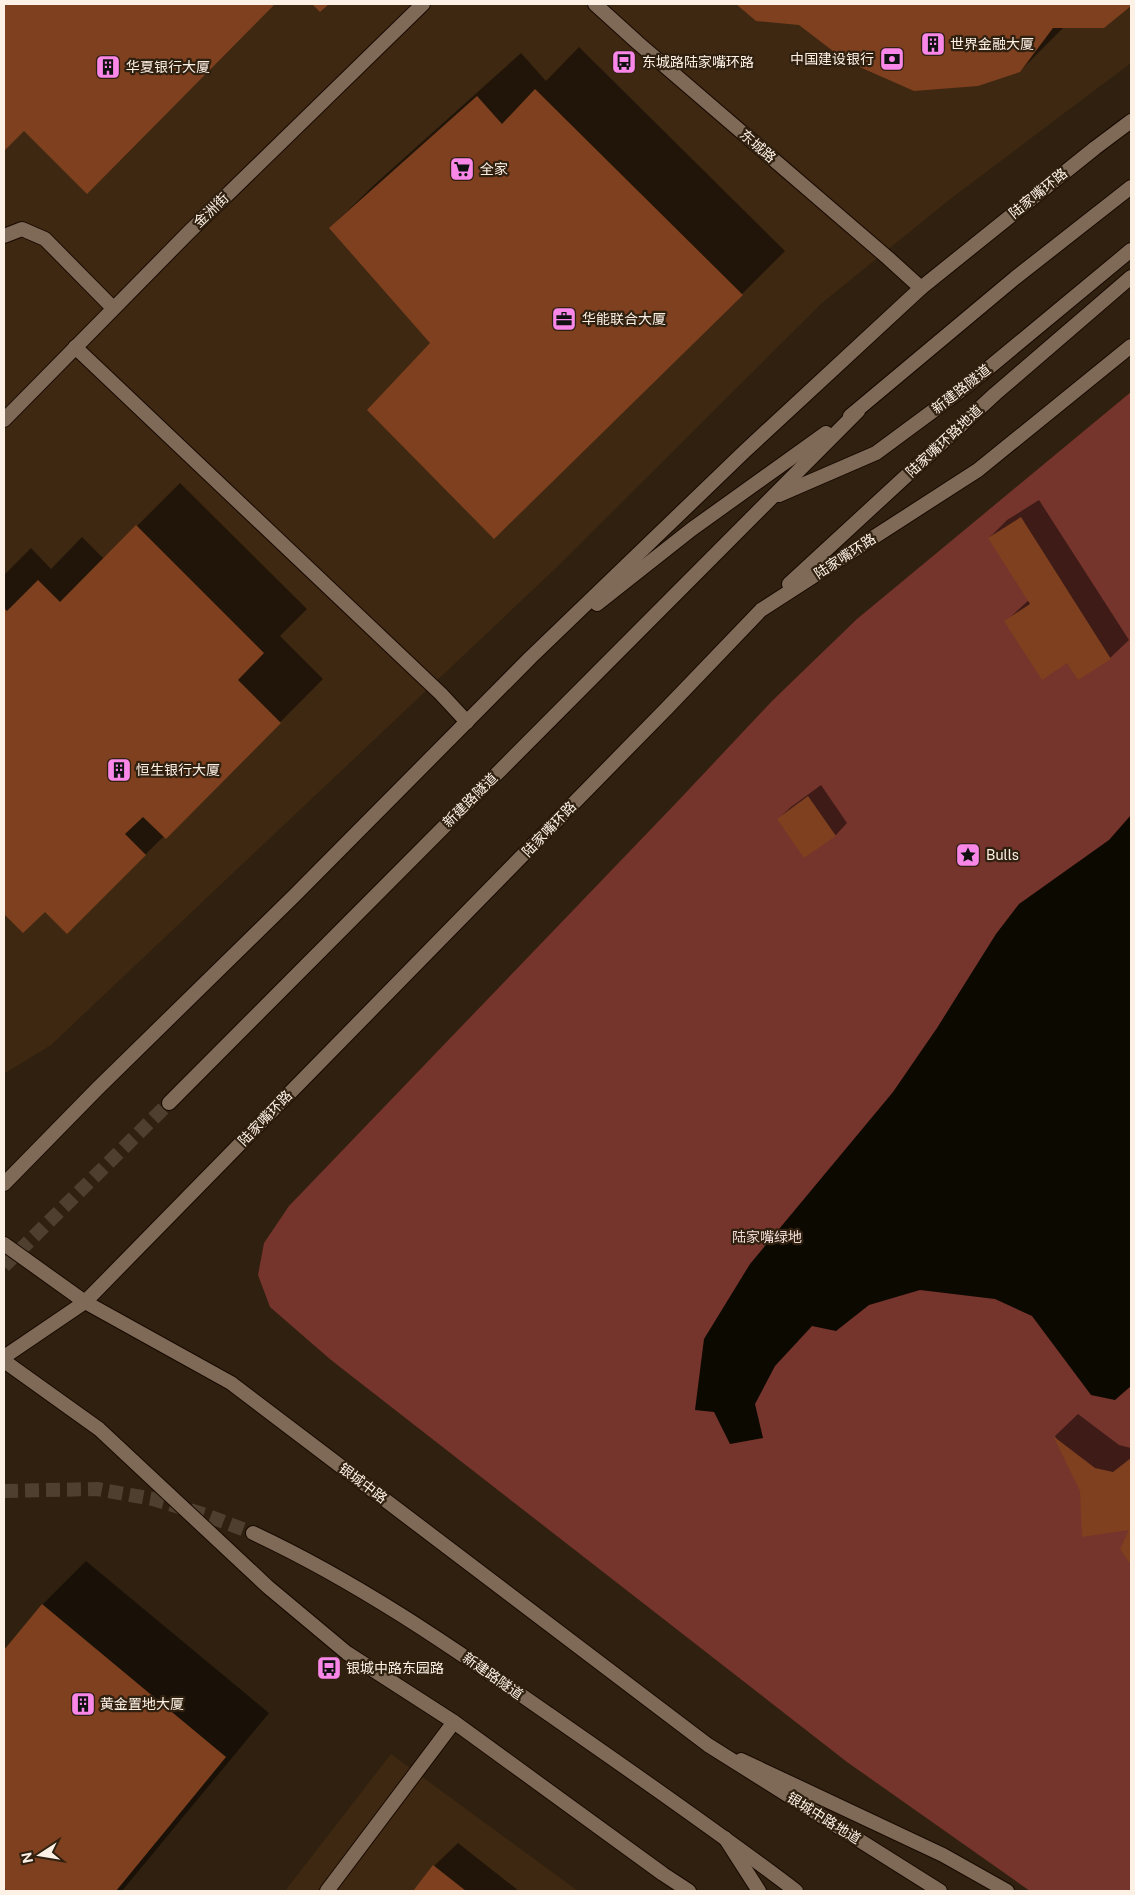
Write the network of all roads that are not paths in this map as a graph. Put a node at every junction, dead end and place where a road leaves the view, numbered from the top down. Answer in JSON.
{"nodes":[{"id":1,"x":423,"y":4,"type":"edge"},
{"id":2,"x":595,"y":4,"type":"edge"},
{"id":3,"x":1131,"y":121,"type":"edge"},
{"id":4,"x":1131,"y":188,"type":"edge"},
{"id":5,"x":4,"y":236,"type":"edge"},
{"id":6,"x":1131,"y":250,"type":"edge"},
{"id":7,"x":1131,"y":277,"type":"edge"},
{"id":8,"x":921,"y":288,"type":"junction"},
{"id":9,"x":114,"y":308,"type":"junction"},
{"id":10,"x":1131,"y":346,"type":"edge"},
{"id":11,"x":75,"y":348,"type":"junction"},
{"id":12,"x":858,"y":411,"type":"junction"},
{"id":13,"x":4,"y":420,"type":"edge"},
{"id":14,"x":772,"y":498,"type":"junction"},
{"id":15,"x":761,"y":610,"type":"junction"},
{"id":16,"x":530,"y":658,"type":"junction"},
{"id":17,"x":467,"y":722,"type":"junction"},
{"id":18,"x":169,"y":1103,"type":"tunnel mouth"},
{"id":19,"x":4,"y":1184,"type":"edge"},
{"id":20,"x":4,"y":1244,"type":"edge"},
{"id":21,"x":84,"y":1302,"type":"junction"},
{"id":22,"x":4,"y":1356,"type":"edge"},
{"id":23,"x":4,"y":1361,"type":"edge"},
{"id":24,"x":253,"y":1534,"type":"tunnel mouth"},
{"id":25,"x":454,"y":1722,"type":"junction"},
{"id":26,"x":708,"y":1745,"type":"junction"},
{"id":27,"x":723,"y":1836,"type":"junction"},
{"id":28,"x":327,"y":1891,"type":"edge"},
{"id":29,"x":689,"y":1891,"type":"edge"},
{"id":30,"x":759,"y":1891,"type":"edge"},
{"id":31,"x":796,"y":1891,"type":"edge"},
{"id":32,"x":940,"y":1891,"type":"edge"},
{"id":33,"x":1008,"y":1891,"type":"edge"}],
"edges":[{"from":1,"to":9,"type":"main road","name":"金洲街"},
{"from":2,"to":8,"type":"main road","name":"东城路"},
{"from":3,"to":8,"type":"main road","name":"陆家嘴环路"},
{"from":4,"to":12,"type":"main road","name":"陆家嘴环路"},
{"from":5,"to":9,"type":"main road"},
{"from":6,"to":14,"type":"main road","name":"新建路隧道"},
{"from":7,"to":15,"type":"main road","name":"陆家嘴环路地道"},
{"from":8,"to":16,"type":"main road","name":"陆家嘴环路"},
{"from":9,"to":11,"type":"main road","name":"金洲街"},
{"from":10,"to":15,"type":"main road","name":"陆家嘴环路"},
{"from":11,"to":13,"type":"main road","name":"金洲街"},
{"from":11,"to":17,"type":"main road"},
{"from":12,"to":14,"type":"main road","name":"新建路隧道"},
{"from":12,"to":16,"type":"main road","name":"陆家嘴环路"},
{"from":14,"to":18,"type":"main road","name":"新建路隧道"},
{"from":15,"to":21,"type":"main road","name":"陆家嘴环路"},
{"from":16,"to":17,"type":"main road","name":"陆家嘴环路"},
{"from":17,"to":19,"type":"main road","name":"陆家嘴环路"},
{"from":20,"to":21,"type":"main road","name":"银城中路"},
{"from":21,"to":22,"type":"main road","name":"陆家嘴环路"},
{"from":21,"to":26,"type":"main road","name":"银城中路"},
{"from":23,"to":25,"type":"main road"},
{"from":24,"to":27,"type":"main road","name":"新建路隧道"},
{"from":25,"to":28,"type":"main road"},
{"from":25,"to":29,"type":"main road"},
{"from":26,"to":32,"type":"main road","name":"银城中路地道"},
{"from":26,"to":33,"type":"main road"},
{"from":27,"to":30,"type":"main road"},
{"from":27,"to":31,"type":"main road"}]}
